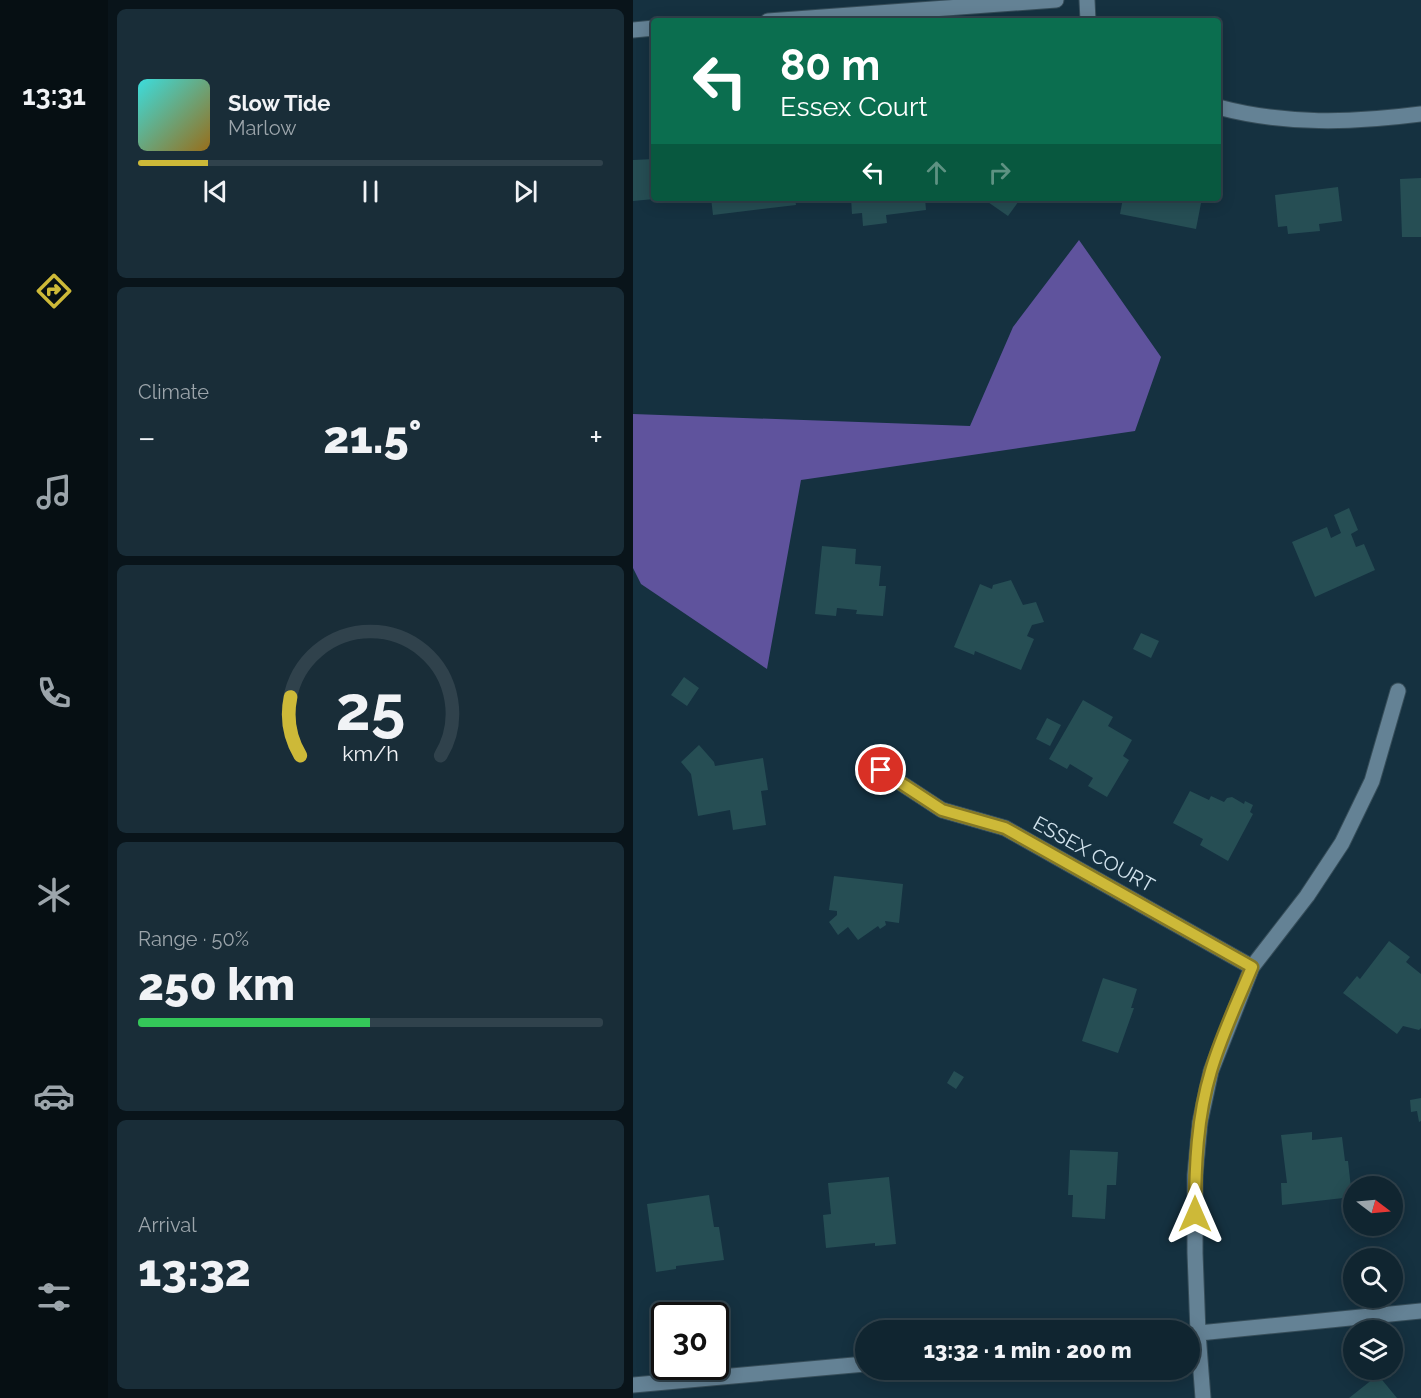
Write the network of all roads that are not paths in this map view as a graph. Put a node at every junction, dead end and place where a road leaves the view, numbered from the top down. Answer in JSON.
{"nodes":[{"id":1,"x":1056,"y":0,"type":"edge"},
{"id":2,"x":1087,"y":0,"type":"edge"},
{"id":3,"x":809,"y":18,"type":"edge"},
{"id":4,"x":1088,"y":18,"type":"edge"},
{"id":5,"x":651,"y":28,"type":"edge"},
{"id":6,"x":633,"y":30,"type":"edge"},
{"id":7,"x":1221,"y":108,"type":"edge"},
{"id":8,"x":1421,"y":114,"type":"edge"},
{"id":9,"x":1398,"y":691,"type":"dead end"},
{"id":10,"x":881,"y":770,"type":"dead end"},
{"id":11,"x":1252,"y":967,"type":"junction"},
{"id":12,"x":1421,"y":1311,"type":"edge"},
{"id":13,"x":1194,"y":1320,"type":"edge"},
{"id":14,"x":1200,"y":1333,"type":"edge"},
{"id":15,"x":855,"y":1365,"type":"edge"},
{"id":16,"x":1200,"y":1377,"type":"edge"},
{"id":17,"x":633,"y":1385,"type":"edge"},
{"id":18,"x":1203,"y":1398,"type":"edge"}],
"edges":[{"from":1,"to":3,"type":"street"},
{"from":2,"to":4,"type":"street"},
{"from":5,"to":6,"type":"street"},
{"from":7,"to":8,"type":"street"},
{"from":9,"to":11,"type":"street"},
{"from":10,"to":11,"type":"street","name":"ESSEX COURT"},
{"from":11,"to":13,"type":"street"},
{"from":12,"to":14,"type":"street"},
{"from":15,"to":17,"type":"street"},
{"from":16,"to":18,"type":"street"}]}
